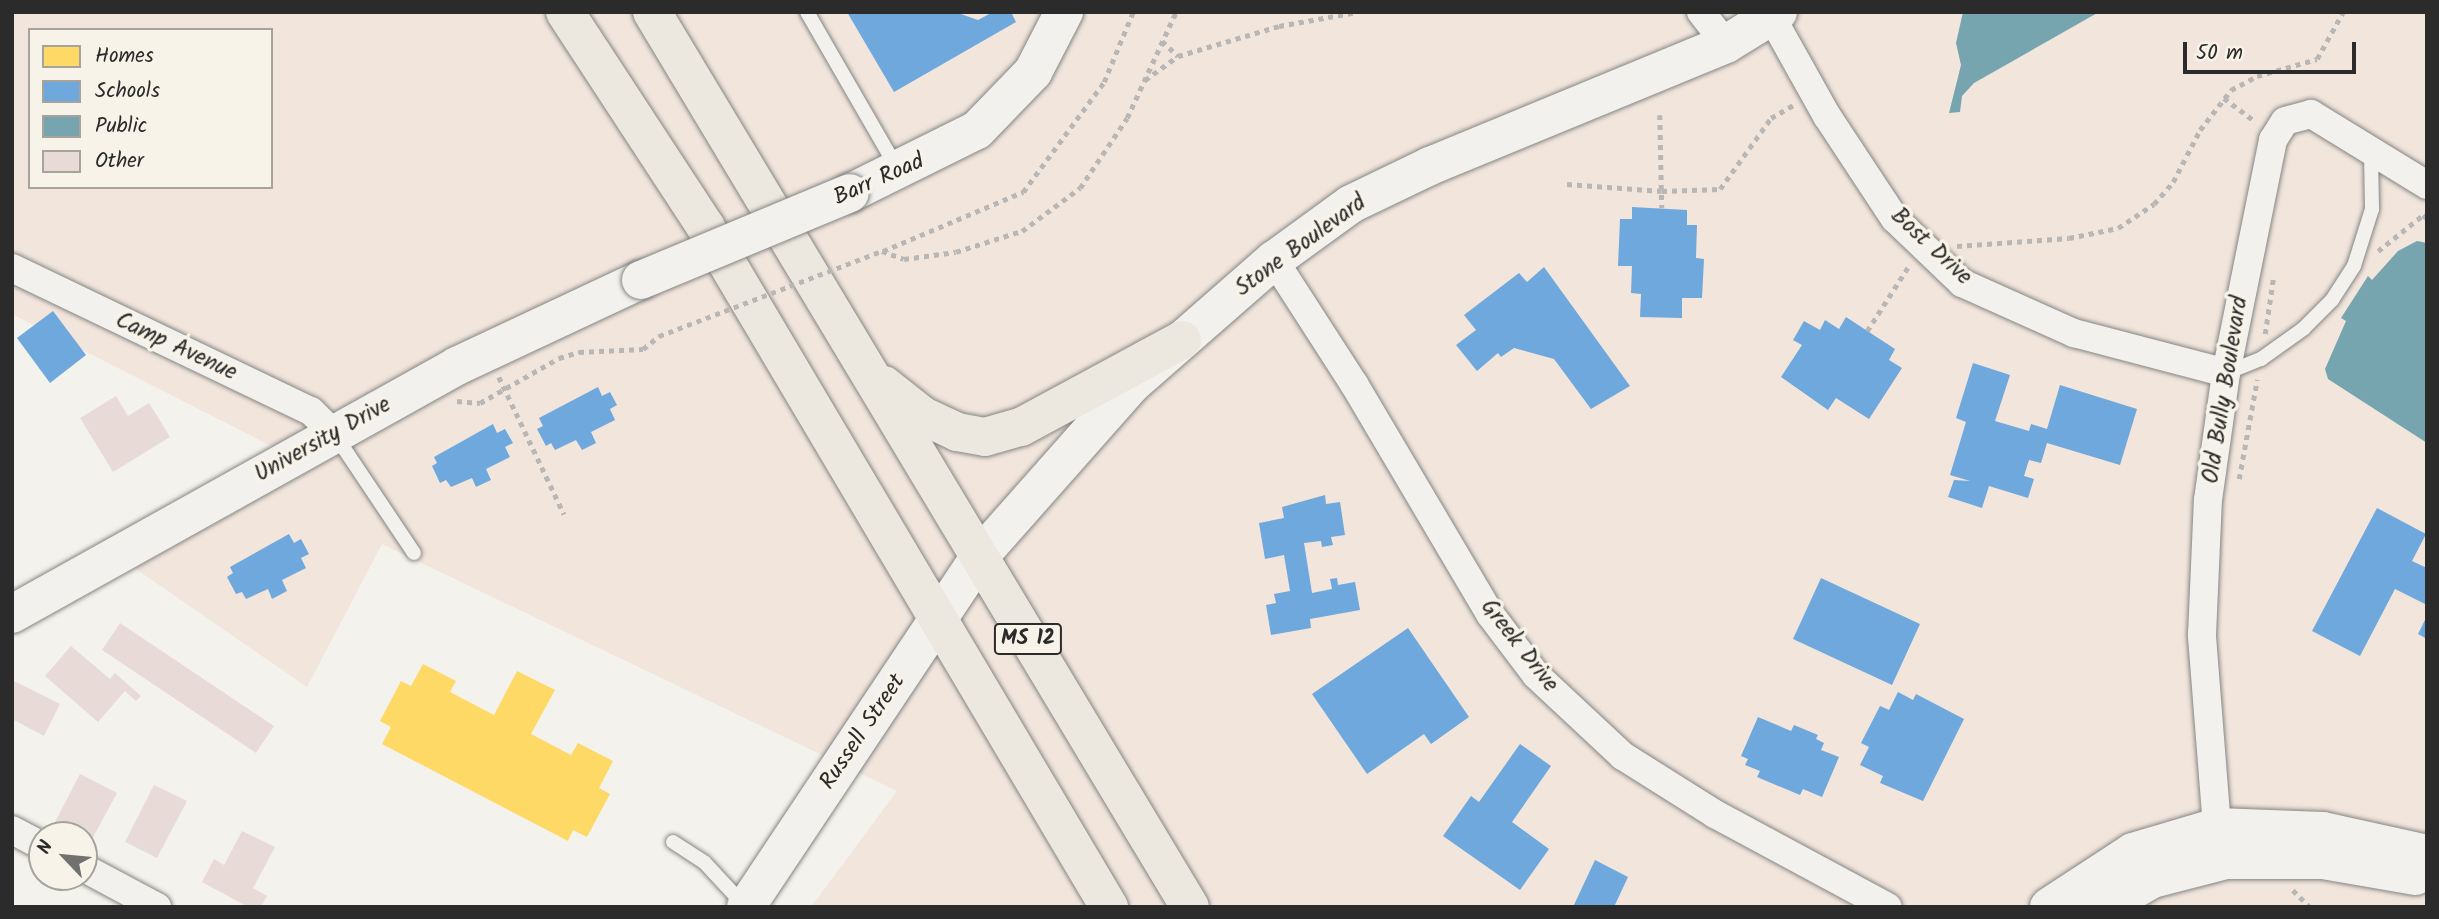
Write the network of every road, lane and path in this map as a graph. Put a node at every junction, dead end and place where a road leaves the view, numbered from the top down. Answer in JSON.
{"nodes":[{"id":1,"x":547,"y":12,"type":"edge"},
{"id":2,"x":565,"y":12,"type":"edge"},
{"id":3,"x":807,"y":12,"type":"edge"},
{"id":4,"x":1064,"y":12,"type":"edge"},
{"id":5,"x":1133,"y":12,"type":"edge"},
{"id":6,"x":1176,"y":12,"type":"edge"},
{"id":7,"x":1357,"y":12,"type":"edge"},
{"id":8,"x":1701,"y":12,"type":"edge"},
{"id":9,"x":2343,"y":12,"type":"edge"},
{"id":10,"x":1774,"y":14,"type":"edge"},
{"id":11,"x":656,"y":17,"type":"edge"},
{"id":12,"x":1163,"y":41,"type":"junction"},
{"id":13,"x":1726,"y":44,"type":"junction"},
{"id":14,"x":1178,"y":56,"type":"junction"},
{"id":15,"x":1144,"y":80,"type":"junction"},
{"id":16,"x":1814,"y":94,"type":"junction"},
{"id":17,"x":1660,"y":115,"type":"dead end"},
{"id":18,"x":641,"y":129,"type":"junction"},
{"id":19,"x":2370,"y":148,"type":"junction"},
{"id":20,"x":899,"y":172,"type":"junction"},
{"id":21,"x":1567,"y":184,"type":"dead end"},
{"id":22,"x":2427,"y":185,"type":"edge"},
{"id":23,"x":1662,"y":191,"type":"junction"},
{"id":24,"x":1662,"y":208,"type":"dead end"},
{"id":25,"x":1926,"y":248,"type":"junction"},
{"id":26,"x":882,"y":251,"type":"junction"},
{"id":27,"x":1274,"y":260,"type":"junction"},
{"id":28,"x":12,"y":268,"type":"edge"},
{"id":29,"x":641,"y":280,"type":"joint"},
{"id":30,"x":1867,"y":331,"type":"dead end"},
{"id":31,"x":1182,"y":340,"type":"junction"},
{"id":32,"x":865,"y":371,"type":"junction"},
{"id":33,"x":497,"y":373,"type":"dead end"},
{"id":34,"x":2226,"y":373,"type":"junction"},
{"id":35,"x":429,"y":381,"type":"junction"},
{"id":36,"x":505,"y":391,"type":"junction"},
{"id":37,"x":334,"y":434,"type":"junction"},
{"id":38,"x":564,"y":514,"type":"dead end"},
{"id":39,"x":414,"y":553,"type":"dead end"},
{"id":40,"x":979,"y":557,"type":"junction"},
{"id":41,"x":12,"y":614,"type":"edge"},
{"id":42,"x":939,"y":622,"type":"junction"},
{"id":43,"x":2217,"y":827,"type":"junction"},
{"id":44,"x":12,"y":830,"type":"edge"},
{"id":45,"x":28,"y":839,"type":"edge"},
{"id":46,"x":673,"y":842,"type":"dead end"},
{"id":47,"x":2427,"y":854,"type":"edge"},
{"id":48,"x":98,"y":875,"type":"edge"},
{"id":49,"x":2427,"y":878,"type":"edge"},
{"id":50,"x":157,"y":907,"type":"edge"},
{"id":51,"x":746,"y":907,"type":"edge"},
{"id":52,"x":1109,"y":907,"type":"edge"},
{"id":53,"x":1190,"y":907,"type":"edge"},
{"id":54,"x":1888,"y":907,"type":"edge"},
{"id":55,"x":2049,"y":907,"type":"edge"},
{"id":56,"x":2105,"y":907,"type":"edge"}],
"edges":[{"from":1,"to":18,"type":"main road"},
{"from":2,"to":18,"type":"main road","number":"MS 12"},
{"from":3,"to":20,"type":"lane"},
{"from":4,"to":20,"type":"street","name":"Barr Road"},
{"from":5,"to":26,"type":"path"},
{"from":6,"to":12,"type":"path"},
{"from":7,"to":14,"type":"path"},
{"from":8,"to":13,"type":"street"},
{"from":9,"to":25,"type":"path"},
{"from":10,"to":13,"type":"street","name":"Stone Boulevard"},
{"from":10,"to":16,"type":"street","name":"Bost Drive"},
{"from":11,"to":32,"type":"main road","number":"MS 12"},
{"from":12,"to":14,"type":"path"},
{"from":12,"to":15,"type":"path"},
{"from":13,"to":27,"type":"street","name":"Stone Boulevard"},
{"from":14,"to":15,"type":"path"},
{"from":15,"to":26,"type":"path"},
{"from":16,"to":23,"type":"path"},
{"from":16,"to":25,"type":"street","name":"Bost Drive"},
{"from":17,"to":23,"type":"path"},
{"from":18,"to":42,"type":"main road","number":"MS 12"},
{"from":19,"to":22,"type":"street","name":"Old Bully Boulevard"},
{"from":19,"to":34,"type":"lane"},
{"from":19,"to":34,"type":"street","name":"Old Bully Boulevard"},
{"from":20,"to":29,"type":"street","name":"Barr Road","bridge":true},
{"from":21,"to":23,"type":"path"},
{"from":23,"to":24,"type":"path"},
{"from":25,"to":30,"type":"path"},
{"from":25,"to":34,"type":"street","name":"Bost Drive"},
{"from":26,"to":36,"type":"path","bridge":true},
{"from":27,"to":31,"type":"street","name":"Stone Boulevard"},
{"from":27,"to":54,"type":"street","name":"Greek Drive"},
{"from":28,"to":37,"type":"street","name":"Camp Avenue"},
{"from":29,"to":35,"type":"street","name":"University Drive"},
{"from":31,"to":32,"type":"main road"},
{"from":31,"to":40,"type":"street","name":"Stone Boulevard"},
{"from":32,"to":40,"type":"main road","number":"MS 12"},
{"from":33,"to":36,"type":"path"},
{"from":34,"to":43,"type":"street","name":"Old Bully Boulevard"},
{"from":35,"to":36,"type":"path"},
{"from":35,"to":37,"type":"street","name":"University Drive"},
{"from":36,"to":38,"type":"path"},
{"from":37,"to":39,"type":"lane"},
{"from":37,"to":41,"type":"street","name":"University Drive"},
{"from":40,"to":42,"type":"street","name":"Russell Street"},
{"from":40,"to":53,"type":"main road","number":"MS 12"},
{"from":42,"to":51,"type":"street","name":"Russell Street"},
{"from":42,"to":52,"type":"main road","number":"MS 12"},
{"from":43,"to":47,"type":"street"},
{"from":43,"to":55,"type":"street"},
{"from":44,"to":45,"type":"street"},
{"from":46,"to":51,"type":"lane"},
{"from":48,"to":50,"type":"street"},
{"from":49,"to":56,"type":"street"}]}
